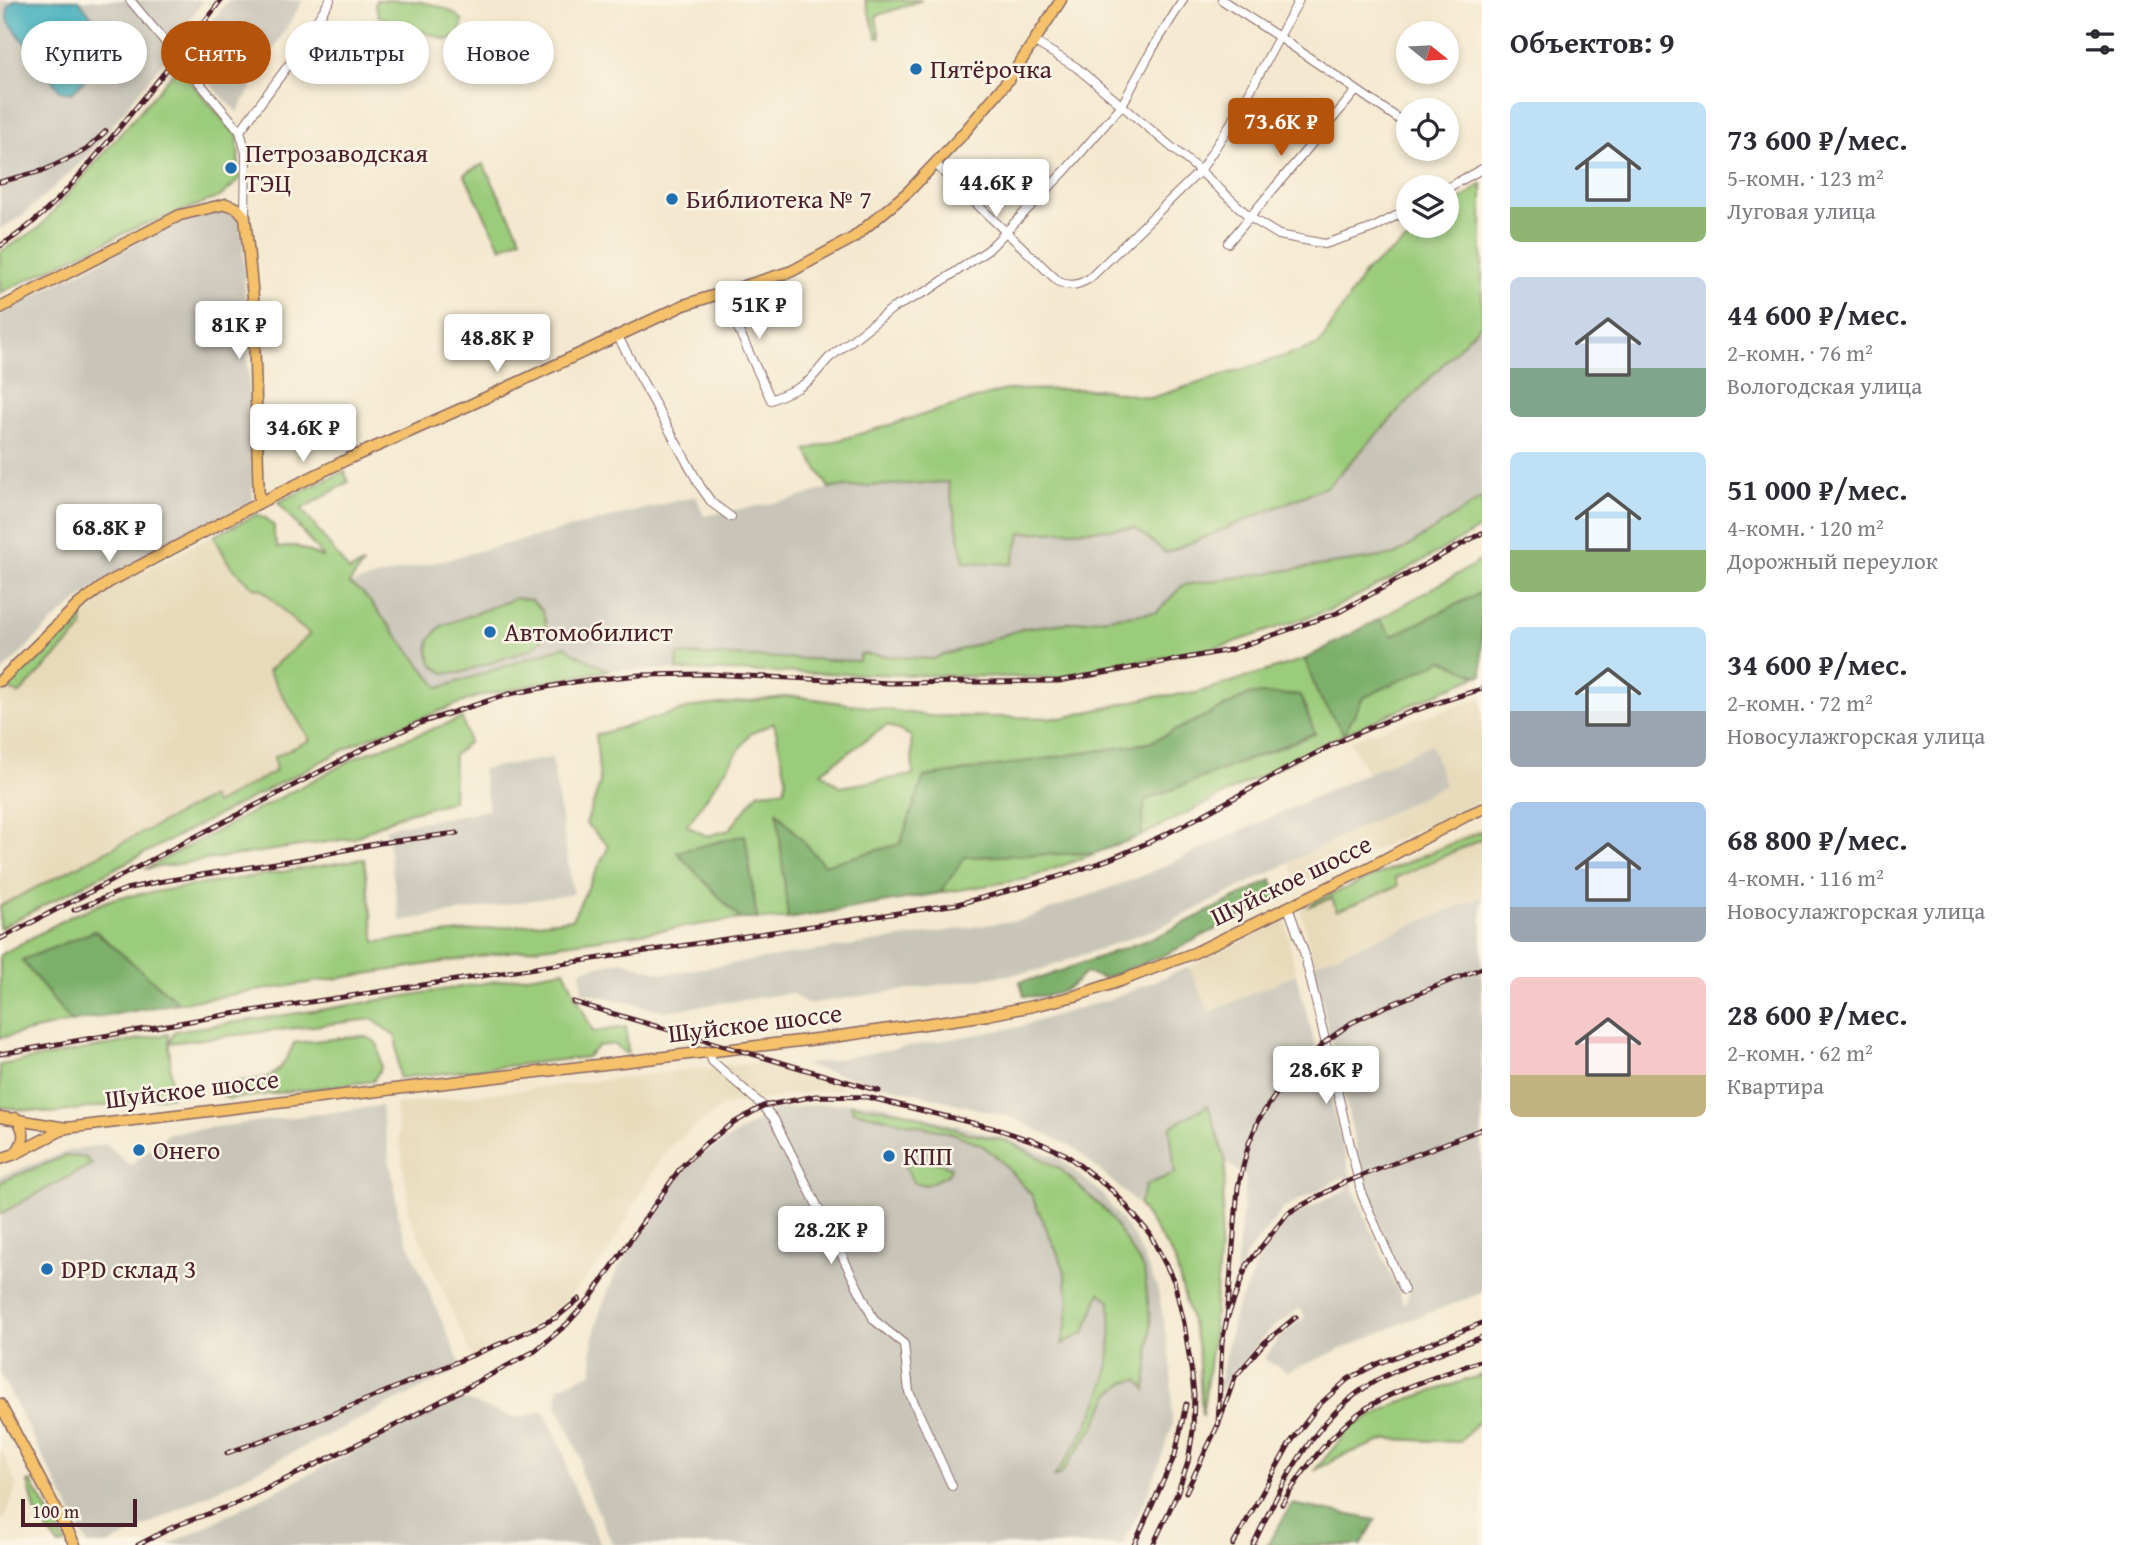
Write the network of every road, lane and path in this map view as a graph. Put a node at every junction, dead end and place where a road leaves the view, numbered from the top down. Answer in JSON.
{"nodes":[{"id":1,"x":330,"y":0,"type":"edge"},
{"id":2,"x":1062,"y":0,"type":"edge"},
{"id":3,"x":1183,"y":0,"type":"edge"},
{"id":4,"x":1222,"y":0,"type":"edge"},
{"id":5,"x":1299,"y":0,"type":"edge"},
{"id":6,"x":135,"y":2,"type":"edge"},
{"id":7,"x":1279,"y":37,"type":"junction"},
{"id":8,"x":1035,"y":42,"type":"junction"},
{"id":9,"x":1356,"y":91,"type":"junction"},
{"id":10,"x":1122,"y":105,"type":"junction"},
{"id":11,"x":1396,"y":117,"type":"edge"},
{"id":12,"x":240,"y":131,"type":"junction"},
{"id":13,"x":936,"y":164,"type":"junction"},
{"id":14,"x":1482,"y":169,"type":"edge"},
{"id":15,"x":1200,"y":171,"type":"junction"},
{"id":16,"x":1459,"y":181,"type":"edge"},
{"id":17,"x":1396,"y":216,"type":"edge"},
{"id":18,"x":245,"y":217,"type":"junction"},
{"id":19,"x":1251,"y":218,"type":"junction"},
{"id":20,"x":1005,"y":231,"type":"junction"},
{"id":21,"x":1228,"y":243,"type":"dead end"},
{"id":22,"x":722,"y":294,"type":"junction"},
{"id":23,"x":0,"y":308,"type":"edge"},
{"id":24,"x":617,"y":335,"type":"junction"},
{"id":25,"x":259,"y":503,"type":"junction"},
{"id":26,"x":731,"y":517,"type":"dead end"},
{"id":27,"x":0,"y":681,"type":"edge"},
{"id":28,"x":1482,"y":809,"type":"edge"},
{"id":29,"x":1288,"y":907,"type":"junction"},
{"id":30,"x":710,"y":1052,"type":"junction"},
{"id":31,"x":0,"y":1117,"type":"edge"},
{"id":32,"x":16,"y":1118,"type":"junction"},
{"id":33,"x":66,"y":1128,"type":"junction"},
{"id":34,"x":15,"y":1154,"type":"junction"},
{"id":35,"x":0,"y":1159,"type":"edge"},
{"id":36,"x":1404,"y":1290,"type":"dead end"},
{"id":37,"x":0,"y":1404,"type":"edge"},
{"id":38,"x":952,"y":1486,"type":"dead end"},
{"id":39,"x":75,"y":1545,"type":"edge"}],
"edges":[{"from":1,"to":12,"type":"street"},
{"from":2,"to":8,"type":"main road"},
{"from":3,"to":10,"type":"street"},
{"from":4,"to":7,"type":"street"},
{"from":5,"to":7,"type":"street"},
{"from":6,"to":12,"type":"street"},
{"from":7,"to":9,"type":"street"},
{"from":7,"to":15,"type":"street"},
{"from":8,"to":10,"type":"street"},
{"from":8,"to":13,"type":"main road"},
{"from":9,"to":11,"type":"street"},
{"from":9,"to":19,"type":"street"},
{"from":10,"to":15,"type":"street"},
{"from":10,"to":20,"type":"street"},
{"from":12,"to":18,"type":"street"},
{"from":13,"to":20,"type":"street"},
{"from":13,"to":22,"type":"main road"},
{"from":14,"to":16,"type":"street"},
{"from":15,"to":19,"type":"street"},
{"from":15,"to":20,"type":"street"},
{"from":17,"to":19,"type":"street"},
{"from":18,"to":23,"type":"main road"},
{"from":18,"to":25,"type":"main road"},
{"from":19,"to":21,"type":"street"},
{"from":20,"to":22,"type":"street"},
{"from":22,"to":24,"type":"main road"},
{"from":24,"to":25,"type":"main road"},
{"from":24,"to":26,"type":"street"},
{"from":25,"to":27,"type":"main road"},
{"from":28,"to":29,"type":"main road","name":"Шуйское шоссе"},
{"from":29,"to":30,"type":"main road","name":"Шуйское шоссе"},
{"from":29,"to":36,"type":"street"},
{"from":30,"to":33,"type":"main road","name":"Шуйское шоссе"},
{"from":30,"to":38,"type":"street"},
{"from":31,"to":32,"type":"main road"},
{"from":32,"to":33,"type":"main road"},
{"from":32,"to":34,"type":"main road"},
{"from":33,"to":34,"type":"main road","name":"Шуйское шоссе"},
{"from":34,"to":35,"type":"main road","name":"Шуйское шоссе"},
{"from":37,"to":39,"type":"main road"}]}
